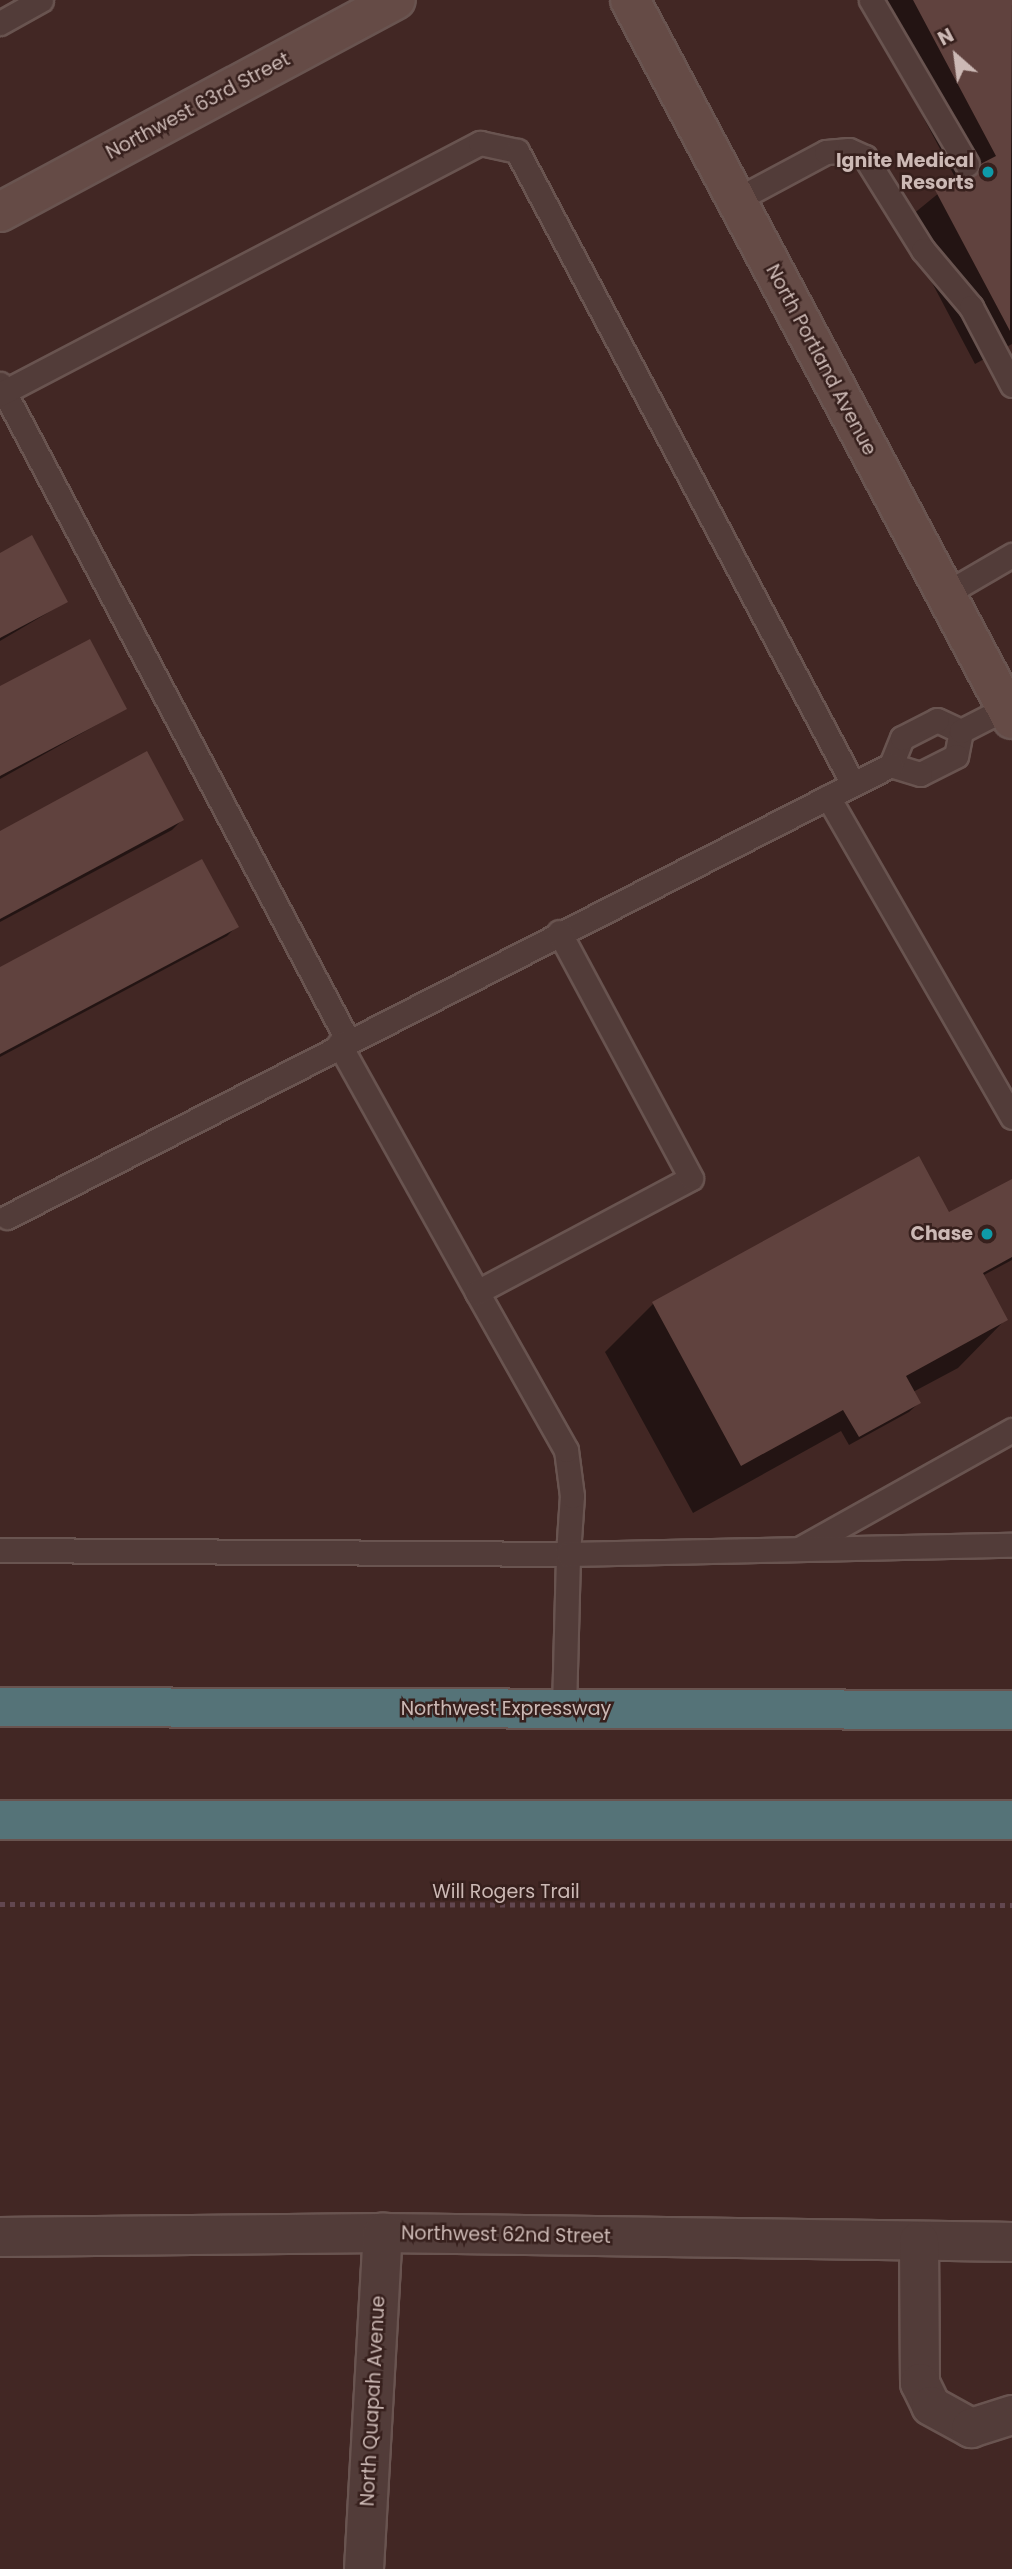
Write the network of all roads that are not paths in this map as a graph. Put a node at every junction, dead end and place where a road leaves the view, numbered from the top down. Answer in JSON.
{"nodes":[{"id":1,"x":41,"y":0,"type":"edge"},
{"id":2,"x":396,"y":0,"type":"edge"},
{"id":3,"x":630,"y":0,"type":"edge"},
{"id":4,"x":871,"y":0,"type":"edge"},
{"id":5,"x":0,"y":23,"type":"edge"},
{"id":6,"x":967,"y":164,"type":"dead end"},
{"id":7,"x":736,"y":200,"type":"junction"},
{"id":8,"x":0,"y":212,"type":"edge"},
{"id":9,"x":1012,"y":385,"type":"edge"},
{"id":10,"x":1,"y":390,"type":"edge"},
{"id":11,"x":1012,"y":555,"type":"edge"},
{"id":12,"x":945,"y":594,"type":"junction"},
{"id":13,"x":1009,"y":714,"type":"edge"},
{"id":14,"x":961,"y":731,"type":"junction"},
{"id":15,"x":891,"y":765,"type":"junction"},
{"id":16,"x":853,"y":784,"type":"junction"},
{"id":17,"x":828,"y":797,"type":"junction"},
{"id":18,"x":559,"y":932,"type":"junction"},
{"id":19,"x":343,"y":1042,"type":"junction"},
{"id":20,"x":1012,"y":1117,"type":"edge"},
{"id":21,"x":2,"y":1214,"type":"edge"},
{"id":22,"x":477,"y":1292,"type":"junction"},
{"id":23,"x":1012,"y":1430,"type":"edge"},
{"id":24,"x":1012,"y":1545,"type":"edge"},
{"id":25,"x":799,"y":1549,"type":"junction"},
{"id":26,"x":0,"y":1550,"type":"edge"},
{"id":27,"x":568,"y":1554,"type":"junction"},
{"id":28,"x":0,"y":1707,"type":"edge"},
{"id":29,"x":564,"y":1709,"type":"junction"},
{"id":30,"x":1012,"y":1710,"type":"edge"},
{"id":31,"x":1012,"y":1820,"type":"edge"},
{"id":32,"x":0,"y":1821,"type":"edge"},
{"id":33,"x":383,"y":2233,"type":"junction"},
{"id":34,"x":0,"y":2237,"type":"edge"},
{"id":35,"x":919,"y":2241,"type":"junction"},
{"id":36,"x":1012,"y":2242,"type":"edge"},
{"id":37,"x":1012,"y":2415,"type":"edge"},
{"id":38,"x":364,"y":2569,"type":"edge"}],
"edges":[{"from":1,"to":5,"type":"lane"},
{"from":2,"to":8,"type":"main road","name":"Northwest 63rd Street"},
{"from":3,"to":7,"type":"main road","name":"North Portland Avenue"},
{"from":4,"to":6,"type":"lane"},
{"from":7,"to":9,"type":"lane"},
{"from":7,"to":12,"type":"main road","name":"North Portland Avenue"},
{"from":10,"to":16,"type":"lane"},
{"from":10,"to":19,"type":"lane"},
{"from":11,"to":12,"type":"lane"},
{"from":12,"to":13,"type":"main road","name":"North Portland Avenue"},
{"from":13,"to":14,"type":"lane"},
{"from":14,"to":15,"type":"lane"},
{"from":14,"to":15,"type":"lane"},
{"from":15,"to":16,"type":"lane"},
{"from":16,"to":17,"type":"lane"},
{"from":17,"to":18,"type":"lane"},
{"from":17,"to":20,"type":"lane"},
{"from":18,"to":19,"type":"lane"},
{"from":18,"to":22,"type":"lane"},
{"from":19,"to":21,"type":"lane"},
{"from":19,"to":22,"type":"lane"},
{"from":22,"to":27,"type":"lane"},
{"from":23,"to":25,"type":"lane"},
{"from":24,"to":25,"type":"lane"},
{"from":25,"to":27,"type":"lane"},
{"from":26,"to":27,"type":"lane"},
{"from":27,"to":29,"type":"lane"},
{"from":28,"to":29,"type":"highway","name":"Northwest Expressway"},
{"from":29,"to":30,"type":"highway","name":"Northwest Expressway"},
{"from":31,"to":32,"type":"highway"},
{"from":33,"to":34,"type":"street","name":"Northwest 62nd Street"},
{"from":33,"to":35,"type":"street","name":"Northwest 62nd Street"},
{"from":33,"to":38,"type":"street","name":"North Quapah Avenue"},
{"from":35,"to":36,"type":"street","name":"Northwest 62nd Street"},
{"from":35,"to":37,"type":"street"}]}
